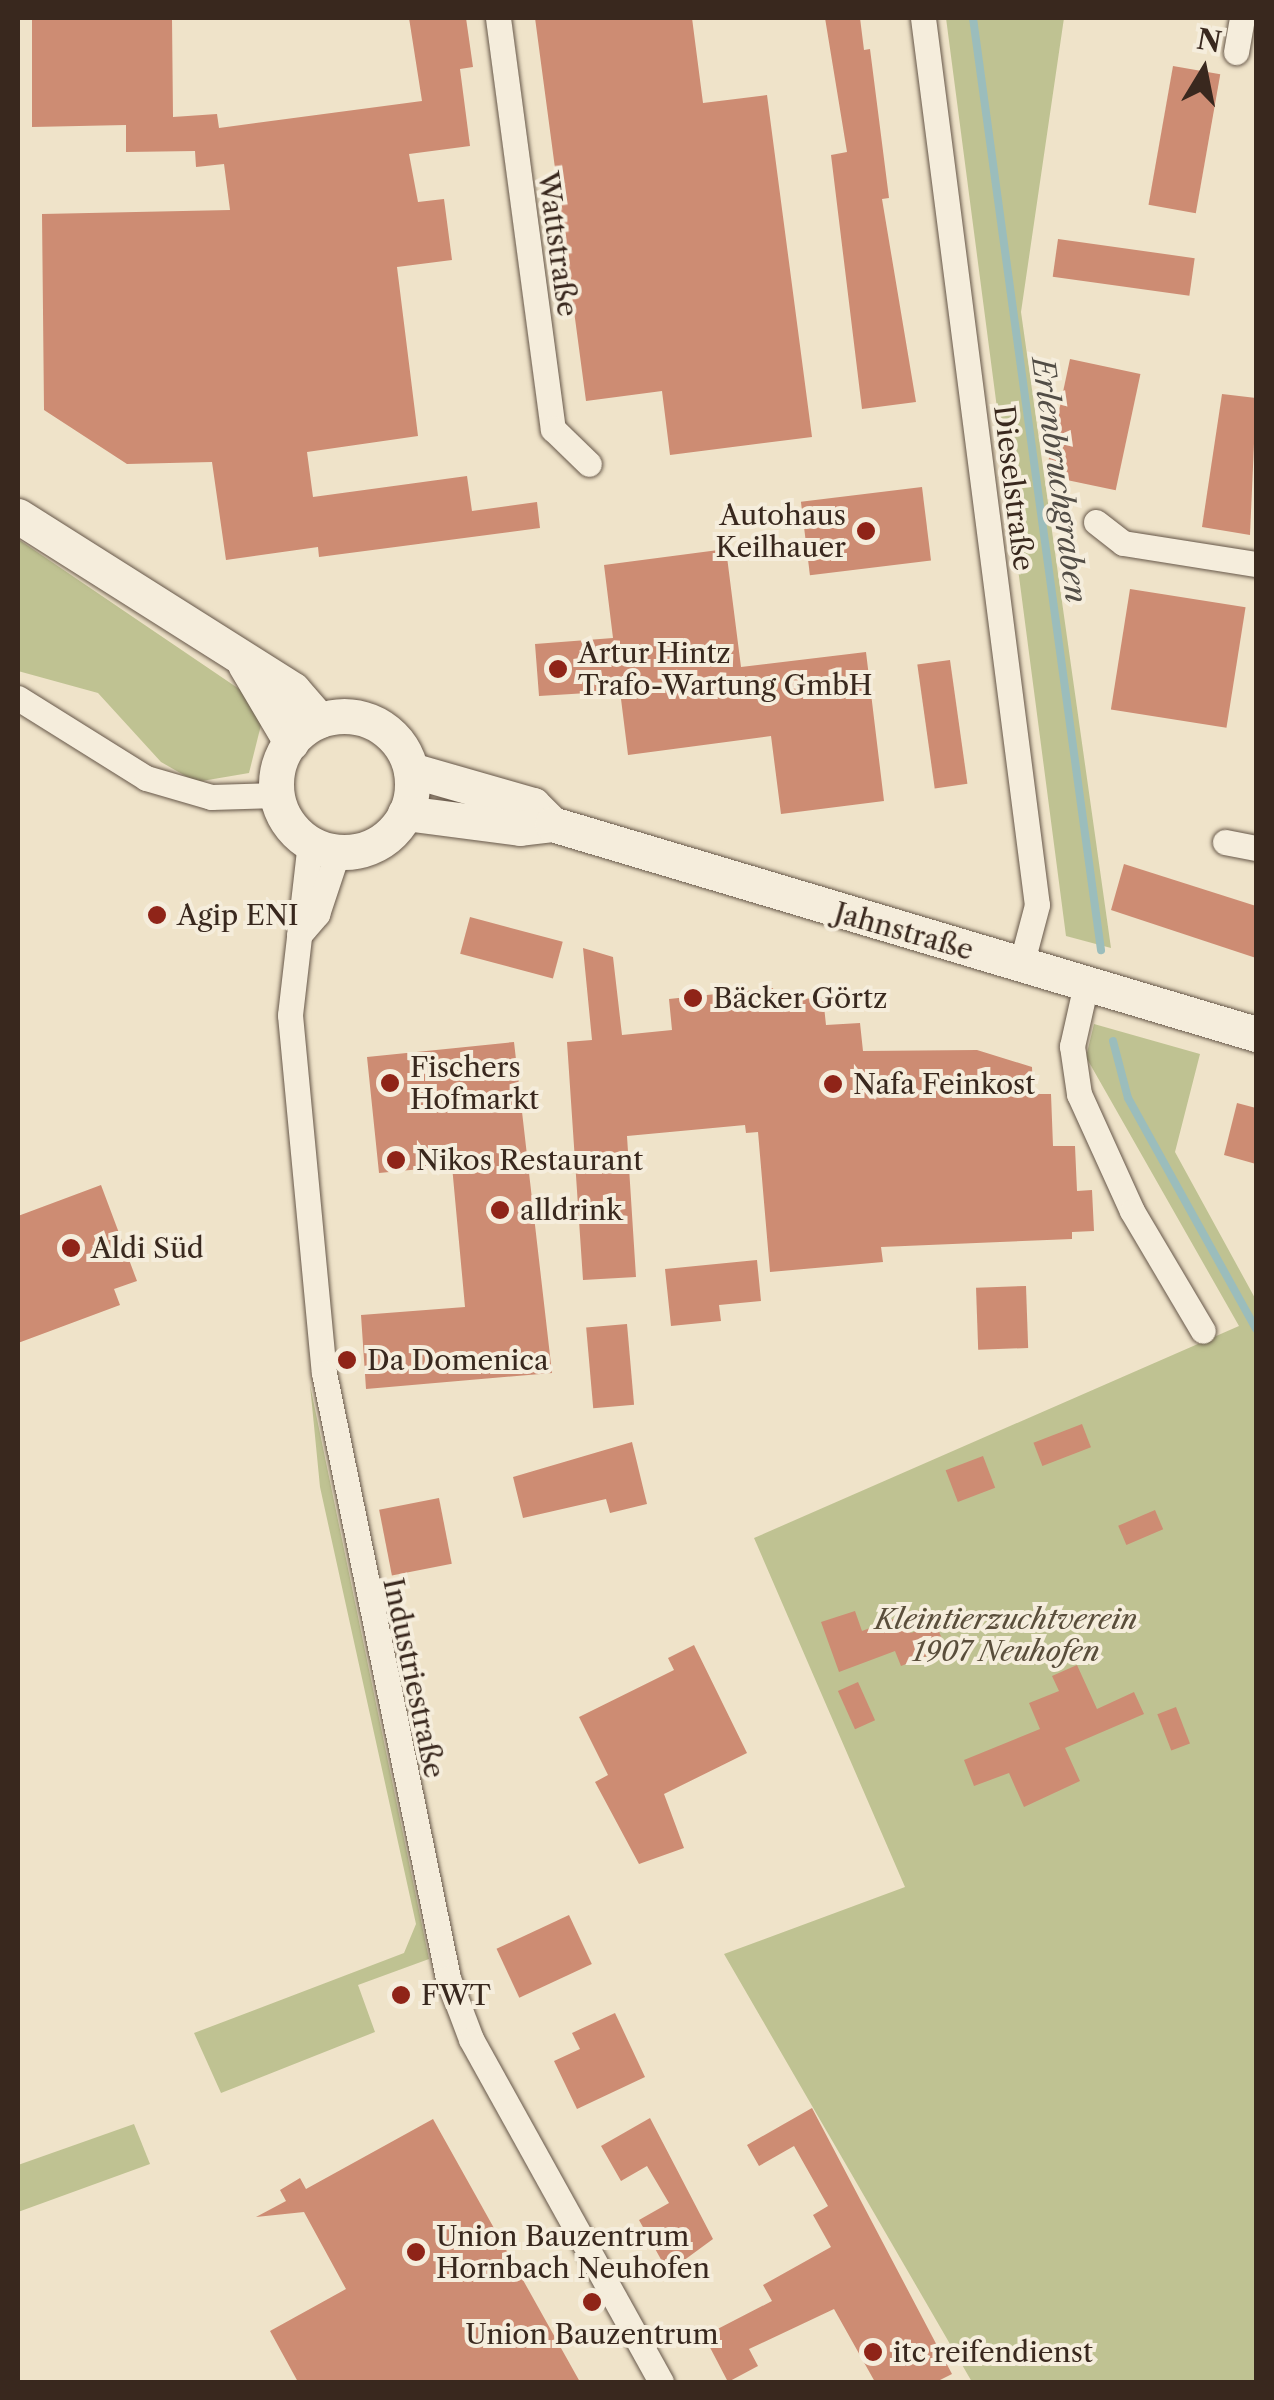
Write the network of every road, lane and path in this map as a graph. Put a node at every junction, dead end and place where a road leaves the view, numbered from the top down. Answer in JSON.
{"nodes":[{"id":1,"x":498,"y":18,"type":"edge"},
{"id":2,"x":923,"y":18,"type":"edge"},
{"id":3,"x":1242,"y":18,"type":"edge"},
{"id":4,"x":1236,"y":52,"type":"dead end"},
{"id":5,"x":589,"y":464,"type":"dead end"},
{"id":6,"x":18,"y":516,"type":"edge"},
{"id":7,"x":1096,"y":522,"type":"dead end"},
{"id":8,"x":1256,"y":564,"type":"edge"},
{"id":9,"x":245,"y":664,"type":"junction"},
{"id":10,"x":18,"y":698,"type":"edge"},
{"id":11,"x":319,"y":720,"type":"junction"},
{"id":12,"x":291,"y":742,"type":"junction"},
{"id":13,"x":411,"y":770,"type":"junction"},
{"id":14,"x":277,"y":795,"type":"junction"},
{"id":15,"x":406,"y":814,"type":"junction"},
{"id":16,"x":552,"y":824,"type":"junction"},
{"id":17,"x":1225,"y":842,"type":"dead end"},
{"id":18,"x":324,"y":847,"type":"junction"},
{"id":19,"x":1256,"y":848,"type":"edge"},
{"id":20,"x":1021,"y":966,"type":"junction"},
{"id":21,"x":1086,"y":984,"type":"junction"},
{"id":22,"x":1256,"y":1034,"type":"edge"},
{"id":23,"x":1204,"y":1331,"type":"dead end"},
{"id":24,"x":661,"y":2382,"type":"edge"}],
"edges":[{"from":1,"to":5,"type":"street","name":"Wattstraße"},
{"from":2,"to":20,"type":"street","name":"Dieselstraße"},
{"from":3,"to":4,"type":"street"},
{"from":6,"to":9,"type":"street"},
{"from":7,"to":8,"type":"street"},
{"from":9,"to":11,"type":"street"},
{"from":9,"to":12,"type":"street"},
{"from":10,"to":14,"type":"street"},
{"from":11,"to":12,"type":"street"},
{"from":11,"to":13,"type":"street"},
{"from":12,"to":14,"type":"street"},
{"from":13,"to":15,"type":"street"},
{"from":13,"to":16,"type":"street","name":"Jahnstraße"},
{"from":14,"to":18,"type":"street"},
{"from":15,"to":16,"type":"street","name":"Jahnstraße"},
{"from":15,"to":18,"type":"street"},
{"from":16,"to":20,"type":"street","name":"Jahnstraße"},
{"from":17,"to":19,"type":"street"},
{"from":18,"to":24,"type":"street","name":"Industriestraße"},
{"from":20,"to":21,"type":"street","name":"Jahnstraße"},
{"from":21,"to":22,"type":"street","name":"Jahnstraße"},
{"from":21,"to":23,"type":"street"}]}
